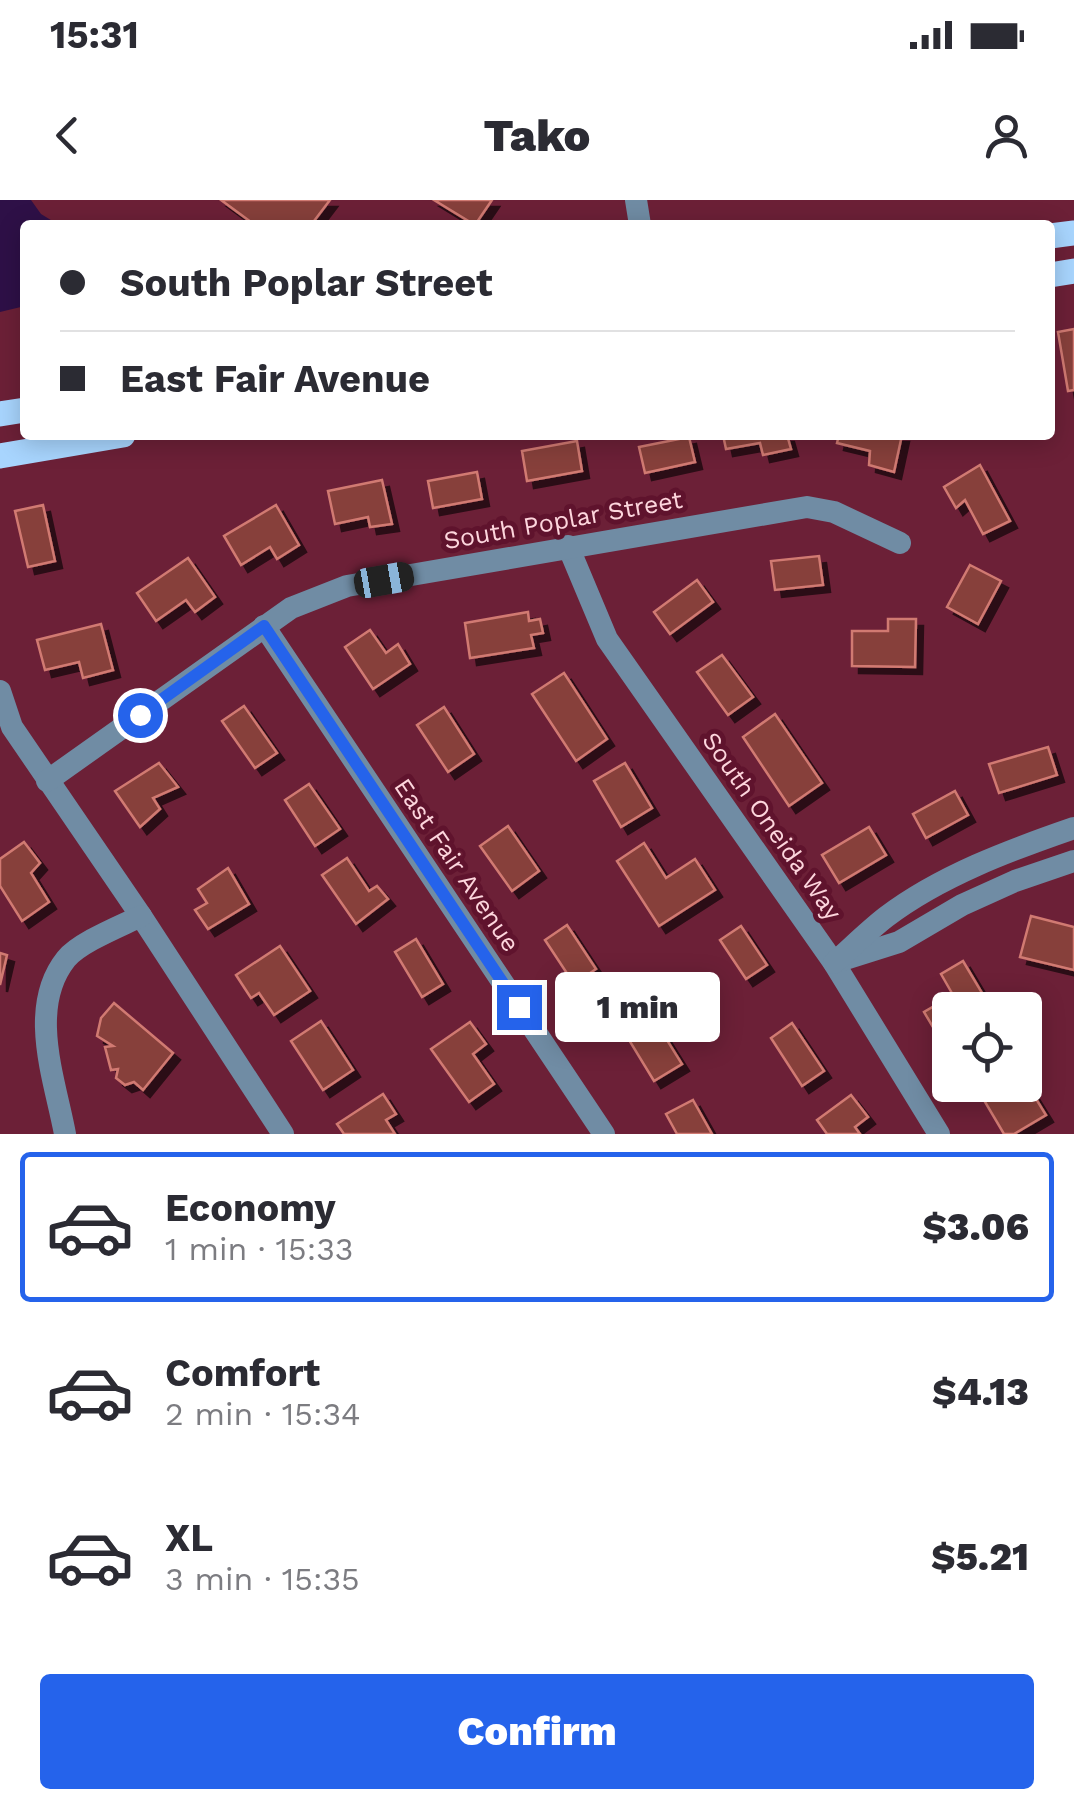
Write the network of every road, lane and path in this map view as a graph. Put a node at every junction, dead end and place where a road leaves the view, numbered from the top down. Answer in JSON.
{"nodes":[{"id":1,"x":94,"y":440,"type":"edge"},
{"id":2,"x":0,"y":456,"type":"edge"},
{"id":3,"x":900,"y":544,"type":"dead end"},
{"id":4,"x":568,"y":546,"type":"junction"},
{"id":5,"x":264,"y":626,"type":"junction"},
{"id":6,"x":0,"y":691,"type":"edge"},
{"id":7,"x":47,"y":781,"type":"junction"},
{"id":8,"x":1074,"y":828,"type":"edge"},
{"id":9,"x":1074,"y":861,"type":"edge"},
{"id":10,"x":141,"y":916,"type":"junction"},
{"id":11,"x":834,"y":963,"type":"junction"},
{"id":12,"x":65,"y":1134,"type":"edge"},
{"id":13,"x":282,"y":1134,"type":"edge"},
{"id":14,"x":604,"y":1134,"type":"edge"},
{"id":15,"x":939,"y":1134,"type":"edge"}],
"edges":[{"from":1,"to":2,"type":"main road"},
{"from":3,"to":4,"type":"street","name":"South Poplar Street"},
{"from":4,"to":5,"type":"street","name":"South Poplar Street"},
{"from":4,"to":11,"type":"street","name":"South Oneida Way"},
{"from":5,"to":7,"type":"street","name":"South Poplar Street"},
{"from":5,"to":14,"type":"street","name":"East Fair Avenue"},
{"from":6,"to":7,"type":"street"},
{"from":7,"to":10,"type":"street"},
{"from":8,"to":11,"type":"street"},
{"from":9,"to":11,"type":"street"},
{"from":10,"to":12,"type":"street"},
{"from":10,"to":13,"type":"street"},
{"from":11,"to":15,"type":"street","name":"South Oneida Way"}]}
